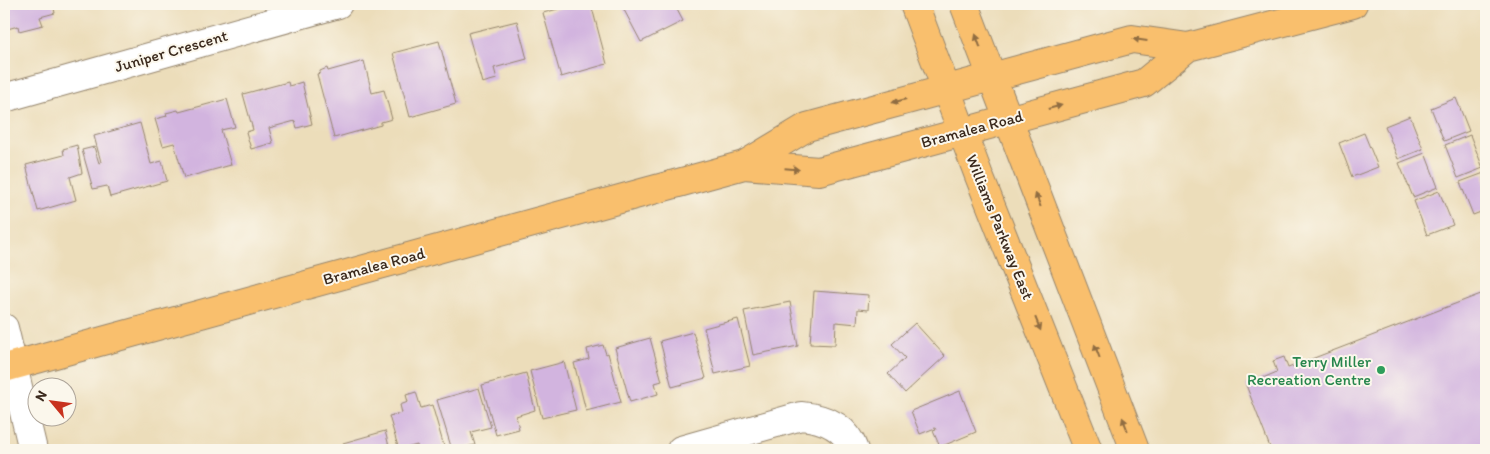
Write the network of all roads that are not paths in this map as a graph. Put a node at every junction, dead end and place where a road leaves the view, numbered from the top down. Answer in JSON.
{"nodes":[{"id":1,"x":338,"y":4,"type":"edge"},
{"id":2,"x":914,"y":4,"type":"edge"},
{"id":3,"x":964,"y":4,"type":"edge"},
{"id":4,"x":1353,"y":4,"type":"edge"},
{"id":5,"x":1188,"y":47,"type":"junction"},
{"id":6,"x":991,"y":77,"type":"junction"},
{"id":7,"x":946,"y":88,"type":"junction"},
{"id":8,"x":4,"y":98,"type":"edge"},
{"id":9,"x":1008,"y":119,"type":"junction"},
{"id":10,"x":963,"y":132,"type":"junction"},
{"id":11,"x":744,"y":164,"type":"junction"},
{"id":12,"x":4,"y":328,"type":"edge"},
{"id":13,"x":9,"y":367,"type":"edge"},
{"id":14,"x":34,"y":450,"type":"edge"},
{"id":15,"x":681,"y":450,"type":"edge"},
{"id":16,"x":854,"y":450,"type":"edge"},
{"id":17,"x":1088,"y":450,"type":"edge"},
{"id":18,"x":1135,"y":450,"type":"edge"}],
"edges":[{"from":1,"to":8,"type":"street","name":"Juniper Crescent"},
{"from":2,"to":7,"type":"main road","name":"Williams Parkway East"},
{"from":6,"to":3,"type":"main road","one_way":true},
{"from":4,"to":5,"type":"main road","name":"Bramalea Road"},
{"from":5,"to":6,"type":"main road","name":"Bramalea Road","one_way":true},
{"from":9,"to":5,"type":"main road","name":"Bramalea Road","one_way":true},
{"from":6,"to":7,"type":"main road","name":"Bramalea Road"},
{"from":6,"to":9,"type":"main road"},
{"from":7,"to":10,"type":"main road","name":"Williams Parkway East"},
{"from":7,"to":11,"type":"main road","name":"Bramalea Road","one_way":true},
{"from":9,"to":10,"type":"main road","name":"Bramalea Road"},
{"from":18,"to":9,"type":"main road","one_way":true},
{"from":11,"to":10,"type":"main road","name":"Bramalea Road","one_way":true},
{"from":10,"to":17,"type":"main road","name":"Williams Parkway East","one_way":true},
{"from":11,"to":13,"type":"main road","name":"Bramalea Road"},
{"from":12,"to":13,"type":"street"},
{"from":13,"to":14,"type":"street"},
{"from":15,"to":16,"type":"street"}]}
